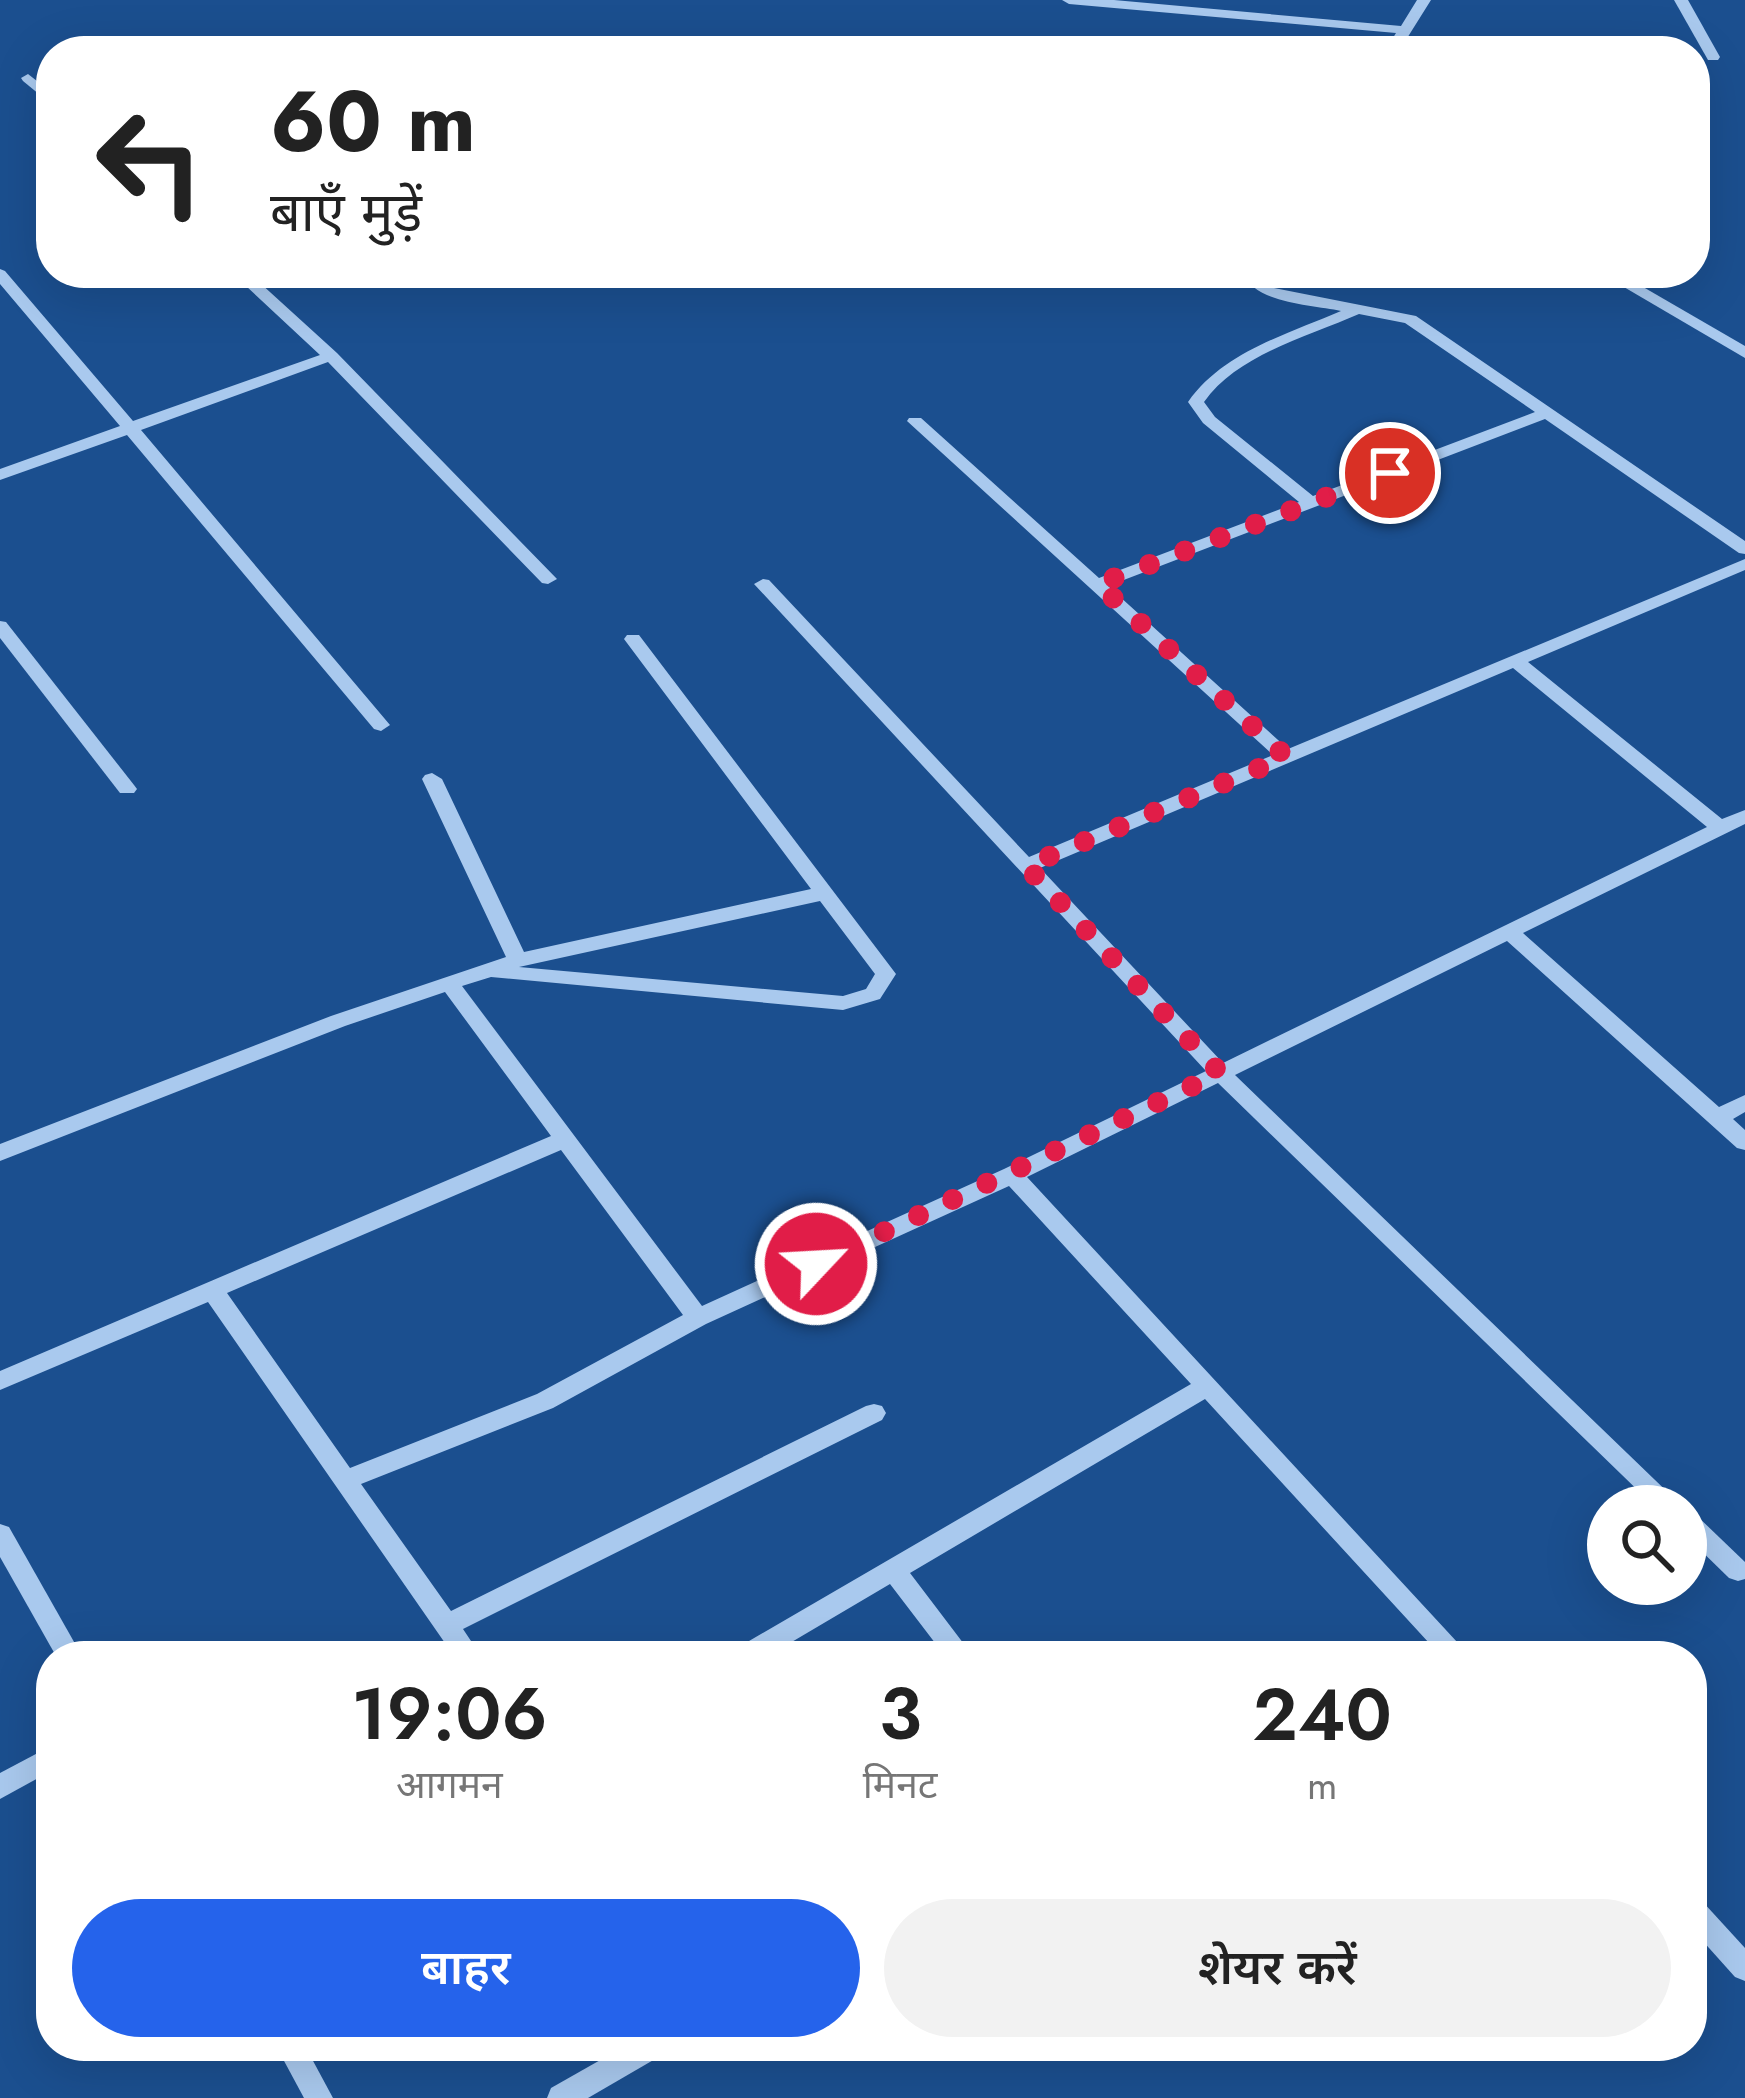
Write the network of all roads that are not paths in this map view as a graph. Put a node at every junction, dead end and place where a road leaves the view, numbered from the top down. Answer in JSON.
{"nodes":[{"id":1,"x":1069,"y":0,"type":"edge"},
{"id":2,"x":1424,"y":0,"type":"edge"},
{"id":3,"x":1681,"y":0,"type":"edge"},
{"id":4,"x":1405,"y":30,"type":"junction"},
{"id":5,"x":1401,"y":36,"type":"edge"},
{"id":6,"x":1701,"y":36,"type":"edge"},
{"id":7,"x":1710,"y":52,"type":"edge"},
{"id":8,"x":1713,"y":57,"type":"dead end"},
{"id":9,"x":28,"y":79,"type":"dead end"},
{"id":10,"x":36,"y":86,"type":"edge"},
{"id":11,"x":0,"y":274,"type":"edge"},
{"id":12,"x":256,"y":288,"type":"edge"},
{"id":13,"x":1263,"y":288,"type":"edge"},
{"id":14,"x":1634,"y":288,"type":"edge"},
{"id":15,"x":1360,"y":308,"type":"junction"},
{"id":16,"x":1745,"y":352,"type":"edge"},
{"id":17,"x":331,"y":356,"type":"junction"},
{"id":18,"x":1547,"y":413,"type":"junction"},
{"id":19,"x":915,"y":422,"type":"dead end"},
{"id":20,"x":134,"y":428,"type":"junction"},
{"id":21,"x":0,"y":475,"type":"edge"},
{"id":22,"x":1311,"y":503,"type":"junction"},
{"id":23,"x":1745,"y":549,"type":"edge"},
{"id":24,"x":1745,"y":563,"type":"edge"},
{"id":25,"x":548,"y":579,"type":"dead end"},
{"id":26,"x":763,"y":584,"type":"dead end"},
{"id":27,"x":1098,"y":584,"type":"junction"},
{"id":28,"x":0,"y":626,"type":"edge"},
{"id":29,"x":633,"y":639,"type":"dead end"},
{"id":30,"x":1515,"y":661,"type":"junction"},
{"id":31,"x":381,"y":725,"type":"dead end"},
{"id":32,"x":1286,"y":757,"type":"junction"},
{"id":33,"x":432,"y":779,"type":"dead end"},
{"id":34,"x":127,"y":789,"type":"dead end"},
{"id":35,"x":1745,"y":816,"type":"edge"},
{"id":36,"x":1721,"y":828,"type":"junction"},
{"id":37,"x":1026,"y":866,"type":"junction"},
{"id":38,"x":825,"y":892,"type":"junction"},
{"id":39,"x":1509,"y":932,"type":"junction"},
{"id":40,"x":518,"y":960,"type":"junction"},
{"id":41,"x":486,"y":970,"type":"junction"},
{"id":42,"x":449,"y":983,"type":"junction"},
{"id":43,"x":1220,"y":1073,"type":"junction"},
{"id":44,"x":1745,"y":1103,"type":"edge"},
{"id":45,"x":1718,"y":1117,"type":"junction"},
{"id":46,"x":565,"y":1139,"type":"junction"},
{"id":47,"x":1745,"y":1142,"type":"edge"},
{"id":48,"x":0,"y":1153,"type":"edge"},
{"id":49,"x":1012,"y":1174,"type":"junction"},
{"id":50,"x":212,"y":1290,"type":"junction"},
{"id":51,"x":698,"y":1318,"type":"junction"},
{"id":52,"x":0,"y":1381,"type":"edge"},
{"id":53,"x":1208,"y":1386,"type":"junction"},
{"id":54,"x":874,"y":1413,"type":"dead end"},
{"id":55,"x":346,"y":1480,"type":"junction"},
{"id":56,"x":1648,"y":1485,"type":"edge"},
{"id":57,"x":0,"y":1534,"type":"edge"},
{"id":58,"x":1707,"y":1541,"type":"edge"},
{"id":59,"x":893,"y":1570,"type":"junction"},
{"id":60,"x":1738,"y":1571,"type":"dead end"},
{"id":61,"x":446,"y":1625,"type":"junction"},
{"id":62,"x":61,"y":1641,"type":"edge"},
{"id":63,"x":457,"y":1641,"type":"edge"},
{"id":64,"x":772,"y":1641,"type":"edge"},
{"id":65,"x":948,"y":1641,"type":"edge"},
{"id":66,"x":1443,"y":1641,"type":"edge"},
{"id":67,"x":36,"y":1766,"type":"edge"},
{"id":68,"x":0,"y":1786,"type":"edge"},
{"id":69,"x":1707,"y":1926,"type":"edge"},
{"id":70,"x":1745,"y":1968,"type":"edge"},
{"id":71,"x":298,"y":2061,"type":"edge"},
{"id":72,"x":626,"y":2061,"type":"edge"},
{"id":73,"x":319,"y":2098,"type":"edge"},
{"id":74,"x":561,"y":2098,"type":"edge"}],
"edges":[{"from":1,"to":4,"type":"street"},
{"from":2,"to":4,"type":"street"},
{"from":3,"to":6,"type":"street"},
{"from":4,"to":5,"type":"street"},
{"from":7,"to":8,"type":"street"},
{"from":9,"to":10,"type":"street"},
{"from":11,"to":20,"type":"street"},
{"from":12,"to":17,"type":"street"},
{"from":13,"to":15,"type":"street"},
{"from":14,"to":16,"type":"street"},
{"from":15,"to":18,"type":"street"},
{"from":15,"to":22,"type":"street"},
{"from":17,"to":20,"type":"street"},
{"from":17,"to":25,"type":"street"},
{"from":18,"to":22,"type":"street"},
{"from":18,"to":23,"type":"street"},
{"from":19,"to":27,"type":"street"},
{"from":20,"to":21,"type":"street"},
{"from":20,"to":31,"type":"street"},
{"from":22,"to":27,"type":"street"},
{"from":24,"to":30,"type":"street"},
{"from":26,"to":37,"type":"street"},
{"from":27,"to":32,"type":"street"},
{"from":28,"to":34,"type":"street"},
{"from":29,"to":38,"type":"street"},
{"from":30,"to":32,"type":"street"},
{"from":30,"to":36,"type":"street"},
{"from":32,"to":37,"type":"street"},
{"from":33,"to":40,"type":"street"},
{"from":35,"to":36,"type":"street"},
{"from":36,"to":39,"type":"street"},
{"from":37,"to":43,"type":"street"},
{"from":38,"to":40,"type":"street"},
{"from":38,"to":41,"type":"street"},
{"from":39,"to":43,"type":"street"},
{"from":39,"to":45,"type":"street"},
{"from":40,"to":41,"type":"street"},
{"from":41,"to":42,"type":"street"},
{"from":42,"to":46,"type":"street"},
{"from":42,"to":48,"type":"street"},
{"from":43,"to":49,"type":"street"},
{"from":43,"to":56,"type":"street"},
{"from":44,"to":45,"type":"street"},
{"from":45,"to":47,"type":"street"},
{"from":46,"to":50,"type":"street"},
{"from":46,"to":51,"type":"street"},
{"from":49,"to":51,"type":"street"},
{"from":49,"to":53,"type":"street"},
{"from":50,"to":52,"type":"street"},
{"from":50,"to":55,"type":"street"},
{"from":51,"to":55,"type":"street"},
{"from":53,"to":59,"type":"street"},
{"from":53,"to":66,"type":"street"},
{"from":54,"to":61,"type":"street"},
{"from":55,"to":61,"type":"street"},
{"from":57,"to":62,"type":"street"},
{"from":58,"to":60,"type":"street"},
{"from":59,"to":64,"type":"street"},
{"from":59,"to":65,"type":"street"},
{"from":61,"to":63,"type":"street"},
{"from":67,"to":68,"type":"street"},
{"from":69,"to":70,"type":"street"},
{"from":71,"to":73,"type":"street"},
{"from":72,"to":74,"type":"street"}]}
